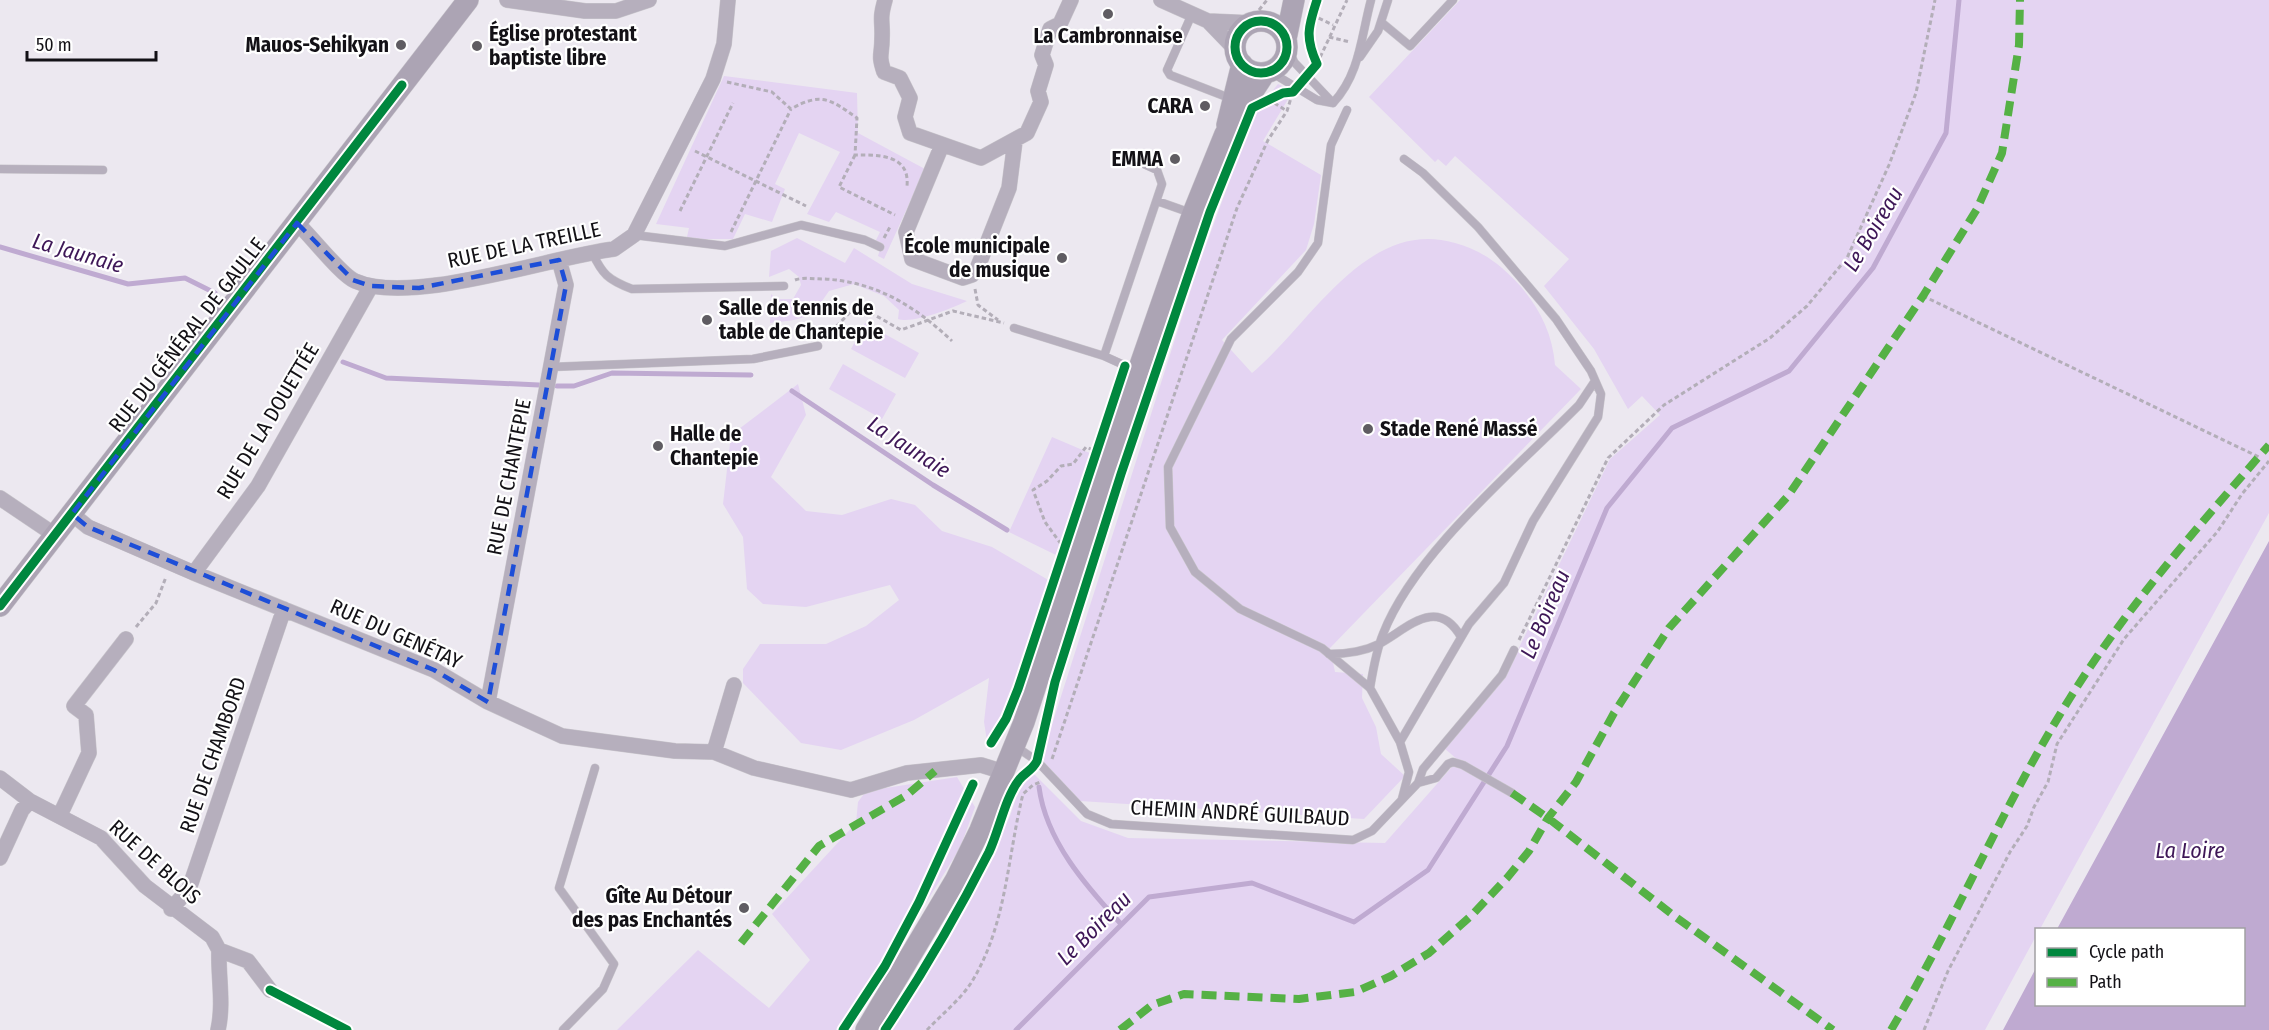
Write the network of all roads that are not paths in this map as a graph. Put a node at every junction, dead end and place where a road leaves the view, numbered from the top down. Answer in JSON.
{"nodes":[{"id":1,"x":468,"y":0,"type":"edge"},
{"id":2,"x":507,"y":0,"type":"edge"},
{"id":3,"x":649,"y":0,"type":"edge"},
{"id":4,"x":728,"y":0,"type":"edge"},
{"id":5,"x":885,"y":0,"type":"edge"},
{"id":6,"x":1071,"y":0,"type":"edge"},
{"id":7,"x":1161,"y":0,"type":"edge"},
{"id":8,"x":1285,"y":0,"type":"edge"},
{"id":9,"x":1294,"y":0,"type":"edge"},
{"id":10,"x":1371,"y":0,"type":"edge"},
{"id":11,"x":1388,"y":0,"type":"edge"},
{"id":12,"x":1453,"y":0,"type":"edge"},
{"id":13,"x":1192,"y":14,"type":"junction"},
{"id":14,"x":1209,"y":21,"type":"junction"},
{"id":15,"x":1256,"y":22,"type":"junction"},
{"id":16,"x":1381,"y":22,"type":"junction"},
{"id":17,"x":1286,"y":41,"type":"junction"},
{"id":18,"x":1239,"y":57,"type":"junction"},
{"id":19,"x":1358,"y":61,"type":"junction"},
{"id":20,"x":1267,"y":72,"type":"junction"},
{"id":21,"x":1232,"y":99,"type":"junction"},
{"id":22,"x":1333,"y":103,"type":"junction"},
{"id":23,"x":1347,"y":110,"type":"dead end"},
{"id":24,"x":1225,"y":134,"type":"junction"},
{"id":25,"x":1015,"y":141,"type":"junction"},
{"id":26,"x":942,"y":145,"type":"junction"},
{"id":27,"x":1124,"y":155,"type":"dead end"},
{"id":28,"x":1404,"y":159,"type":"dead end"},
{"id":29,"x":0,"y":169,"type":"edge"},
{"id":30,"x":104,"y":170,"type":"dead end"},
{"id":31,"x":1157,"y":201,"type":"junction"},
{"id":32,"x":1193,"y":213,"type":"junction"},
{"id":33,"x":297,"y":223,"type":"junction"},
{"id":34,"x":634,"y":235,"type":"junction"},
{"id":35,"x":880,"y":247,"type":"road end"},
{"id":36,"x":592,"y":252,"type":"junction"},
{"id":37,"x":559,"y":260,"type":"junction"},
{"id":38,"x":371,"y":286,"type":"junction"},
{"id":39,"x":783,"y":286,"type":"road end"},
{"id":40,"x":1014,"y":328,"type":"road end"},
{"id":41,"x":818,"y":346,"type":"road end"},
{"id":42,"x":1104,"y":356,"type":"junction"},
{"id":43,"x":551,"y":367,"type":"junction"},
{"id":44,"x":1138,"y":371,"type":"junction"},
{"id":45,"x":1595,"y":381,"type":"junction"},
{"id":46,"x":0,"y":498,"type":"edge"},
{"id":47,"x":72,"y":514,"type":"junction"},
{"id":48,"x":55,"y":535,"type":"junction"},
{"id":49,"x":194,"y":573,"type":"junction"},
{"id":50,"x":0,"y":606,"type":"edge"},
{"id":51,"x":284,"y":609,"type":"junction"},
{"id":52,"x":1461,"y":637,"type":"junction"},
{"id":53,"x":126,"y":639,"type":"road end"},
{"id":54,"x":1380,"y":643,"type":"junction"},
{"id":55,"x":1514,"y":650,"type":"road end"},
{"id":56,"x":1329,"y":654,"type":"junction"},
{"id":57,"x":734,"y":685,"type":"dead end"},
{"id":58,"x":1370,"y":688,"type":"junction"},
{"id":59,"x":488,"y":702,"type":"junction"},
{"id":60,"x":1400,"y":742,"type":"junction"},
{"id":61,"x":1015,"y":746,"type":"junction"},
{"id":62,"x":714,"y":752,"type":"junction"},
{"id":63,"x":595,"y":768,"type":"dead end"},
{"id":64,"x":0,"y":778,"type":"edge"},
{"id":65,"x":1009,"y":781,"type":"junction"},
{"id":66,"x":1418,"y":783,"type":"junction"},
{"id":67,"x":1512,"y":793,"type":"dead end"},
{"id":68,"x":1402,"y":799,"type":"junction"},
{"id":69,"x":30,"y":801,"type":"junction"},
{"id":70,"x":60,"y":815,"type":"junction"},
{"id":71,"x":0,"y":858,"type":"edge"},
{"id":72,"x":171,"y":909,"type":"junction"},
{"id":73,"x":219,"y":950,"type":"junction"},
{"id":74,"x":270,"y":990,"type":"dead end"},
{"id":75,"x":218,"y":1030,"type":"edge"},
{"id":76,"x":563,"y":1030,"type":"edge"},
{"id":77,"x":866,"y":1030,"type":"edge"}],
"edges":[{"from":1,"to":33,"type":"main road","name":"RUE DU GÉNÉRAL DE GAULLE"},
{"from":2,"to":3,"type":"street"},
{"from":4,"to":34,"type":"street"},
{"from":5,"to":26,"type":"street"},
{"from":6,"to":25,"type":"street"},
{"from":7,"to":13,"type":"street"},
{"from":8,"to":15,"type":"main road"},
{"from":9,"to":17,"type":"main road"},
{"from":10,"to":19,"type":"lane"},
{"from":11,"to":16,"type":"lane"},
{"from":12,"to":16,"type":"lane"},
{"from":13,"to":14,"type":"street"},
{"from":13,"to":21,"type":"lane"},
{"from":14,"to":15,"type":"street"},
{"from":14,"to":18,"type":"street"},
{"from":15,"to":17,"type":"main road"},
{"from":15,"to":18,"type":"main road"},
{"from":16,"to":19,"type":"lane"},
{"from":17,"to":20,"type":"main road"},
{"from":17,"to":22,"type":"lane"},
{"from":18,"to":20,"type":"main road"},
{"from":18,"to":21,"type":"main road"},
{"from":19,"to":22,"type":"lane"},
{"from":20,"to":22,"type":"lane"},
{"from":20,"to":24,"type":"main road"},
{"from":21,"to":24,"type":"main road"},
{"from":23,"to":56,"type":"lane"},
{"from":24,"to":32,"type":"main road"},
{"from":25,"to":26,"type":"street"},
{"from":25,"to":26,"type":"street"},
{"from":27,"to":31,"type":"lane"},
{"from":28,"to":45,"type":"lane"},
{"from":29,"to":30,"type":"lane"},
{"from":31,"to":32,"type":"lane"},
{"from":31,"to":42,"type":"lane"},
{"from":32,"to":44,"type":"main road"},
{"from":33,"to":38,"type":"street","name":"RUE DE LA TREILLE"},
{"from":33,"to":47,"type":"main road","name":"RUE DU GÉNÉRAL DE GAULLE"},
{"from":34,"to":35,"type":"lane"},
{"from":34,"to":36,"type":"street","name":"RUE DE LA TREILLE"},
{"from":36,"to":37,"type":"street","name":"RUE DE LA TREILLE"},
{"from":36,"to":39,"type":"lane"},
{"from":37,"to":38,"type":"street","name":"RUE DE LA TREILLE"},
{"from":37,"to":43,"type":"street","name":"RUE DE CHANTEPIE"},
{"from":38,"to":49,"type":"street","name":"RUE DE LA DOUETTÉE"},
{"from":40,"to":42,"type":"lane"},
{"from":41,"to":43,"type":"lane"},
{"from":42,"to":44,"type":"lane"},
{"from":43,"to":59,"type":"street","name":"RUE DE CHANTEPIE"},
{"from":44,"to":61,"type":"main road"},
{"from":45,"to":52,"type":"lane"},
{"from":45,"to":54,"type":"lane"},
{"from":46,"to":48,"type":"street"},
{"from":47,"to":48,"type":"main road","name":"RUE DU GÉNÉRAL DE GAULLE"},
{"from":47,"to":49,"type":"street","name":"RUE DU GENÉTAY"},
{"from":48,"to":50,"type":"main road","name":"RUE DU GÉNÉRAL DE GAULLE"},
{"from":49,"to":51,"type":"street","name":"RUE DU GENÉTAY"},
{"from":51,"to":59,"type":"street","name":"RUE DU GENÉTAY"},
{"from":51,"to":72,"type":"street","name":"RUE DE CHAMBORD"},
{"from":52,"to":54,"type":"lane"},
{"from":52,"to":60,"type":"lane"},
{"from":53,"to":70,"type":"street"},
{"from":54,"to":56,"type":"lane"},
{"from":54,"to":58,"type":"lane"},
{"from":55,"to":66,"type":"lane"},
{"from":56,"to":58,"type":"lane"},
{"from":57,"to":62,"type":"street"},
{"from":58,"to":60,"type":"lane"},
{"from":59,"to":62,"type":"street","name":"RUE DU GENÉTAY"},
{"from":60,"to":68,"type":"lane"},
{"from":61,"to":65,"type":"main road"},
{"from":61,"to":68,"type":"lane","name":"CHEMIN ANDRÉ GUILBAUD"},
{"from":62,"to":65,"type":"street","name":"RUE DU GENÉTAY"},
{"from":63,"to":76,"type":"lane"},
{"from":64,"to":69,"type":"street","name":"RUE DE BLOIS"},
{"from":65,"to":77,"type":"main road"},
{"from":66,"to":67,"type":"lane","name":"CHEMIN ANDRÉ GUILBAUD"},
{"from":66,"to":68,"type":"lane","name":"CHEMIN ANDRÉ GUILBAUD"},
{"from":69,"to":70,"type":"street","name":"RUE DE BLOIS"},
{"from":69,"to":71,"type":"street"},
{"from":70,"to":72,"type":"street","name":"RUE DE BLOIS"},
{"from":72,"to":73,"type":"street","name":"RUE DE BLOIS"},
{"from":73,"to":74,"type":"street","name":"RUE DE BLOIS"},
{"from":73,"to":75,"type":"street"}]}
